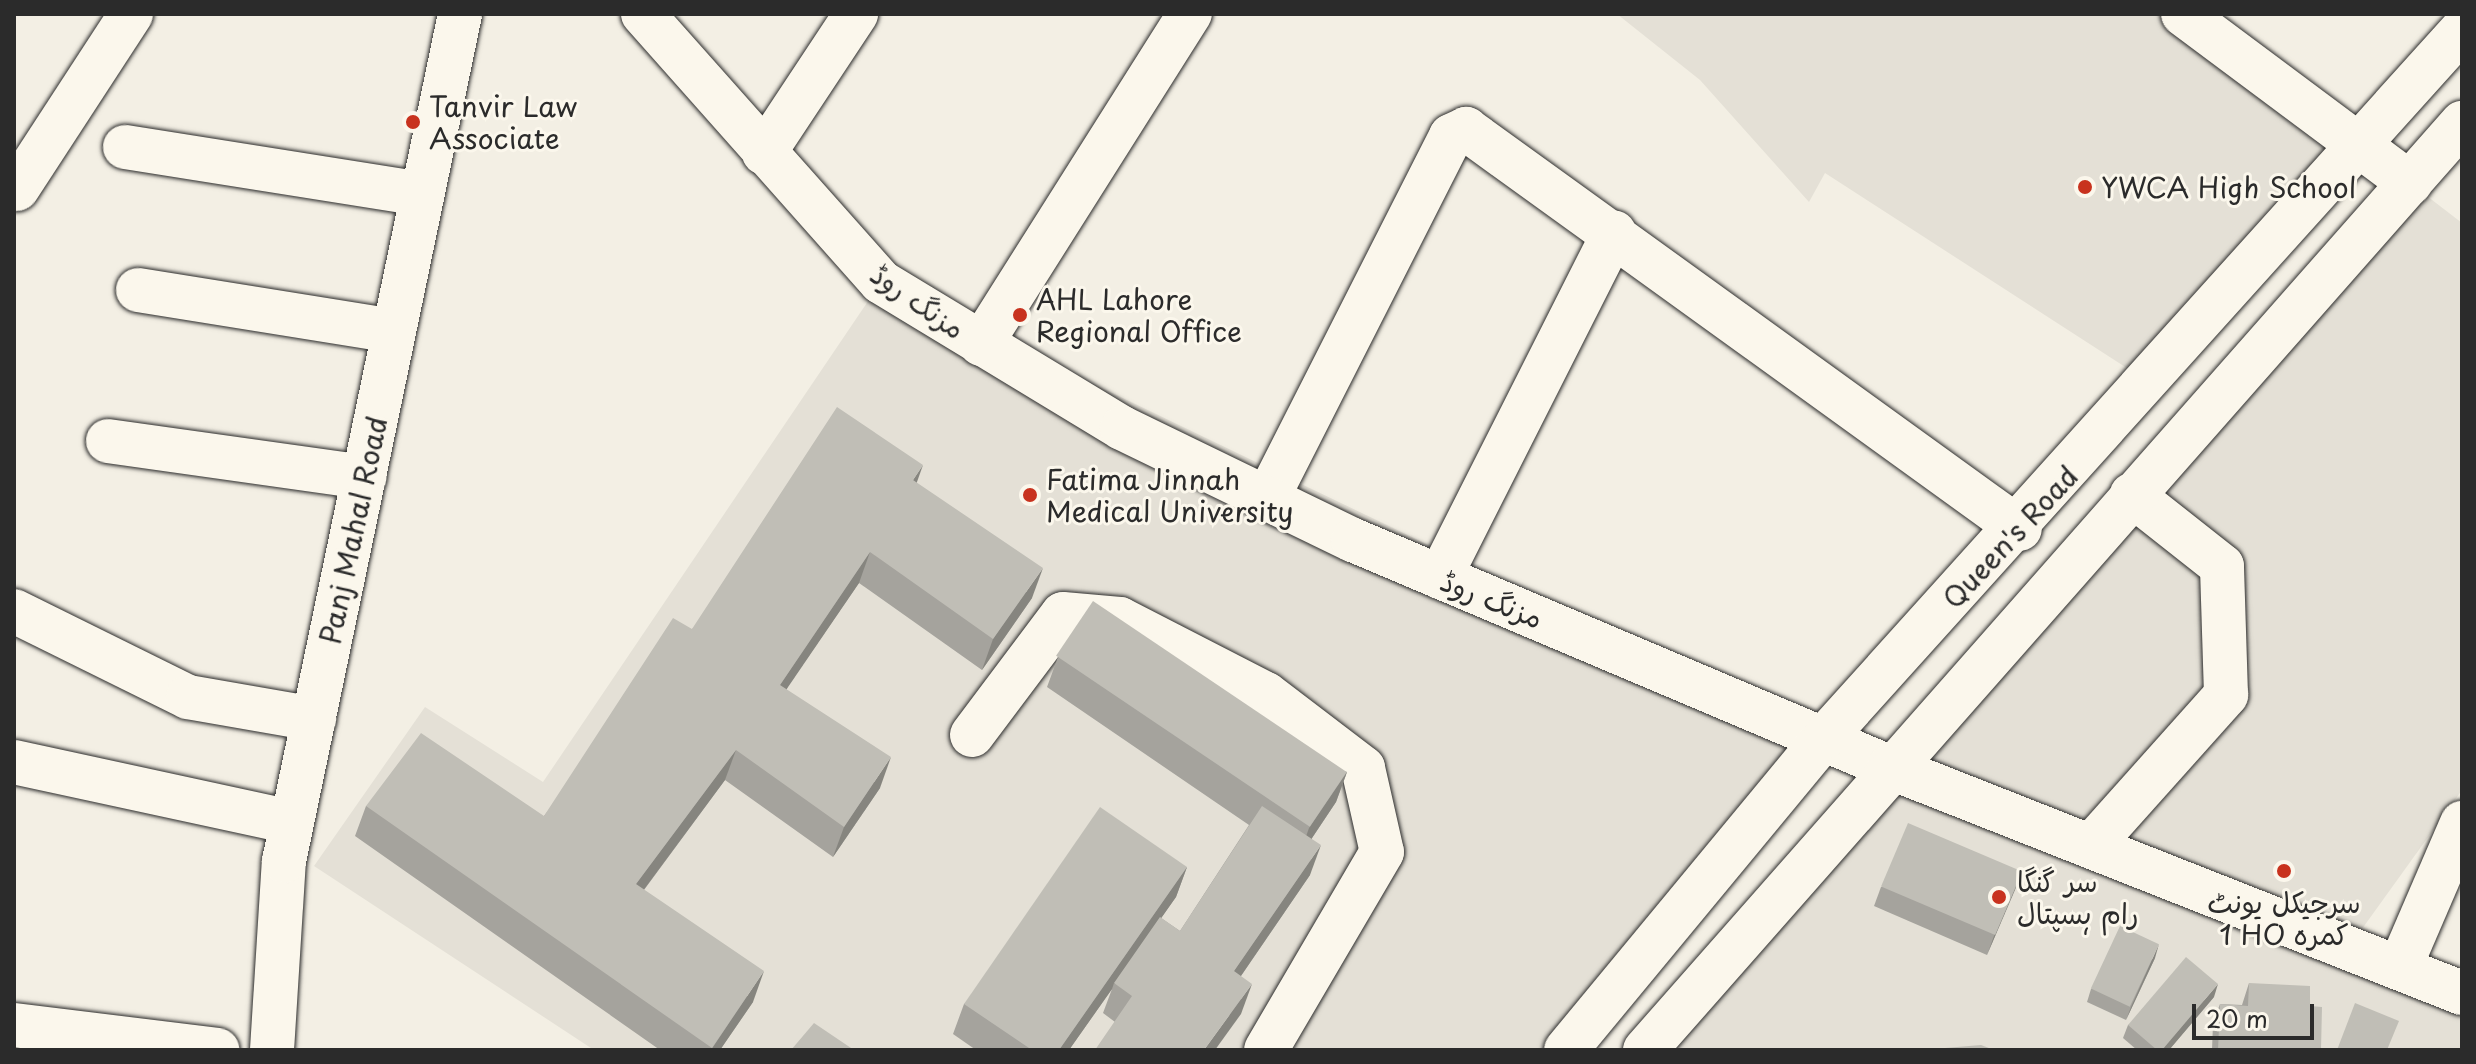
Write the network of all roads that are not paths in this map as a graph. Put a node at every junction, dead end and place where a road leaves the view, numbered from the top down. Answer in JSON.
{"nodes":[{"id":1,"x":131,"y":14,"type":"edge"},
{"id":2,"x":460,"y":14,"type":"edge"},
{"id":3,"x":643,"y":14,"type":"edge"},
{"id":4,"x":856,"y":14,"type":"edge"},
{"id":5,"x":1190,"y":14,"type":"edge"},
{"id":6,"x":2183,"y":14,"type":"edge"},
{"id":7,"x":2462,"y":30,"type":"edge"},
{"id":8,"x":2462,"y":123,"type":"edge"},
{"id":9,"x":125,"y":147,"type":"dead end"},
{"id":10,"x":2359,"y":147,"type":"junction"},
{"id":11,"x":764,"y":153,"type":"junction"},
{"id":12,"x":2410,"y":183,"type":"junction"},
{"id":13,"x":17,"y":189,"type":"dead end"},
{"id":14,"x":422,"y":194,"type":"junction"},
{"id":15,"x":1614,"y":232,"type":"junction"},
{"id":16,"x":138,"y":290,"type":"dead end"},
{"id":17,"x":394,"y":331,"type":"junction"},
{"id":18,"x":981,"y":344,"type":"junction"},
{"id":19,"x":108,"y":441,"type":"dead end"},
{"id":20,"x":364,"y":477,"type":"junction"},
{"id":21,"x":2132,"y":495,"type":"junction"},
{"id":22,"x":1267,"y":499,"type":"junction"},
{"id":23,"x":2020,"y":529,"type":"junction"},
{"id":24,"x":1440,"y":577,"type":"junction"},
{"id":25,"x":14,"y":611,"type":"edge"},
{"id":26,"x":66,"y":636,"type":"junction"},
{"id":27,"x":14,"y":643,"type":"edge"},
{"id":28,"x":314,"y":719,"type":"junction"},
{"id":29,"x":972,"y":735,"type":"dead end"},
{"id":30,"x":1826,"y":736,"type":"junction"},
{"id":31,"x":14,"y":762,"type":"edge"},
{"id":32,"x":1889,"y":767,"type":"junction"},
{"id":33,"x":292,"y":822,"type":"junction"},
{"id":34,"x":2462,"y":823,"type":"edge"},
{"id":35,"x":2091,"y":846,"type":"junction"},
{"id":36,"x":2400,"y":967,"type":"junction"},
{"id":37,"x":2462,"y":993,"type":"edge"},
{"id":38,"x":14,"y":1025,"type":"edge"},
{"id":39,"x":217,"y":1050,"type":"edge"},
{"id":40,"x":272,"y":1050,"type":"edge"},
{"id":41,"x":1266,"y":1050,"type":"edge"},
{"id":42,"x":1566,"y":1050,"type":"edge"},
{"id":43,"x":1645,"y":1050,"type":"edge"}],
"edges":[{"from":1,"to":13,"type":"street"},
{"from":2,"to":14,"type":"street","name":"Panj Mahal Road"},
{"from":3,"to":11,"type":"street","name":"مزنگ روڈ"},
{"from":4,"to":11,"type":"street"},
{"from":5,"to":18,"type":"street"},
{"from":6,"to":10,"type":"street"},
{"from":7,"to":10,"type":"street","name":"Queen's Road"},
{"from":8,"to":12,"type":"street"},
{"from":9,"to":14,"type":"street"},
{"from":10,"to":12,"type":"street"},
{"from":10,"to":23,"type":"street","name":"Queen's Road"},
{"from":11,"to":18,"type":"street","name":"مزنگ روڈ"},
{"from":12,"to":21,"type":"street"},
{"from":14,"to":17,"type":"street","name":"Panj Mahal Road"},
{"from":15,"to":22,"type":"street"},
{"from":15,"to":23,"type":"street"},
{"from":15,"to":24,"type":"street"},
{"from":16,"to":17,"type":"street"},
{"from":17,"to":20,"type":"street","name":"Panj Mahal Road"},
{"from":18,"to":22,"type":"street","name":"مزنگ روڈ"},
{"from":19,"to":20,"type":"street"},
{"from":20,"to":28,"type":"street","name":"Panj Mahal Road"},
{"from":21,"to":32,"type":"street"},
{"from":21,"to":35,"type":"street"},
{"from":22,"to":24,"type":"street","name":"مزنگ روڈ"},
{"from":23,"to":30,"type":"street","name":"Queen's Road"},
{"from":24,"to":30,"type":"street","name":"مزنگ روڈ"},
{"from":25,"to":26,"type":"street"},
{"from":26,"to":27,"type":"street"},
{"from":26,"to":28,"type":"street"},
{"from":28,"to":33,"type":"street","name":"Panj Mahal Road"},
{"from":29,"to":41,"type":"street"},
{"from":30,"to":32,"type":"street","name":"مزنگ روڈ"},
{"from":30,"to":42,"type":"street","name":"Queen's Road"},
{"from":31,"to":33,"type":"street"},
{"from":32,"to":35,"type":"street","name":"مزنگ روڈ"},
{"from":32,"to":43,"type":"street"},
{"from":33,"to":40,"type":"street","name":"Panj Mahal Road"},
{"from":34,"to":36,"type":"street"},
{"from":35,"to":36,"type":"street","name":"مزنگ روڈ"},
{"from":36,"to":37,"type":"street","name":"مزنگ روڈ"},
{"from":38,"to":39,"type":"street"}]}
